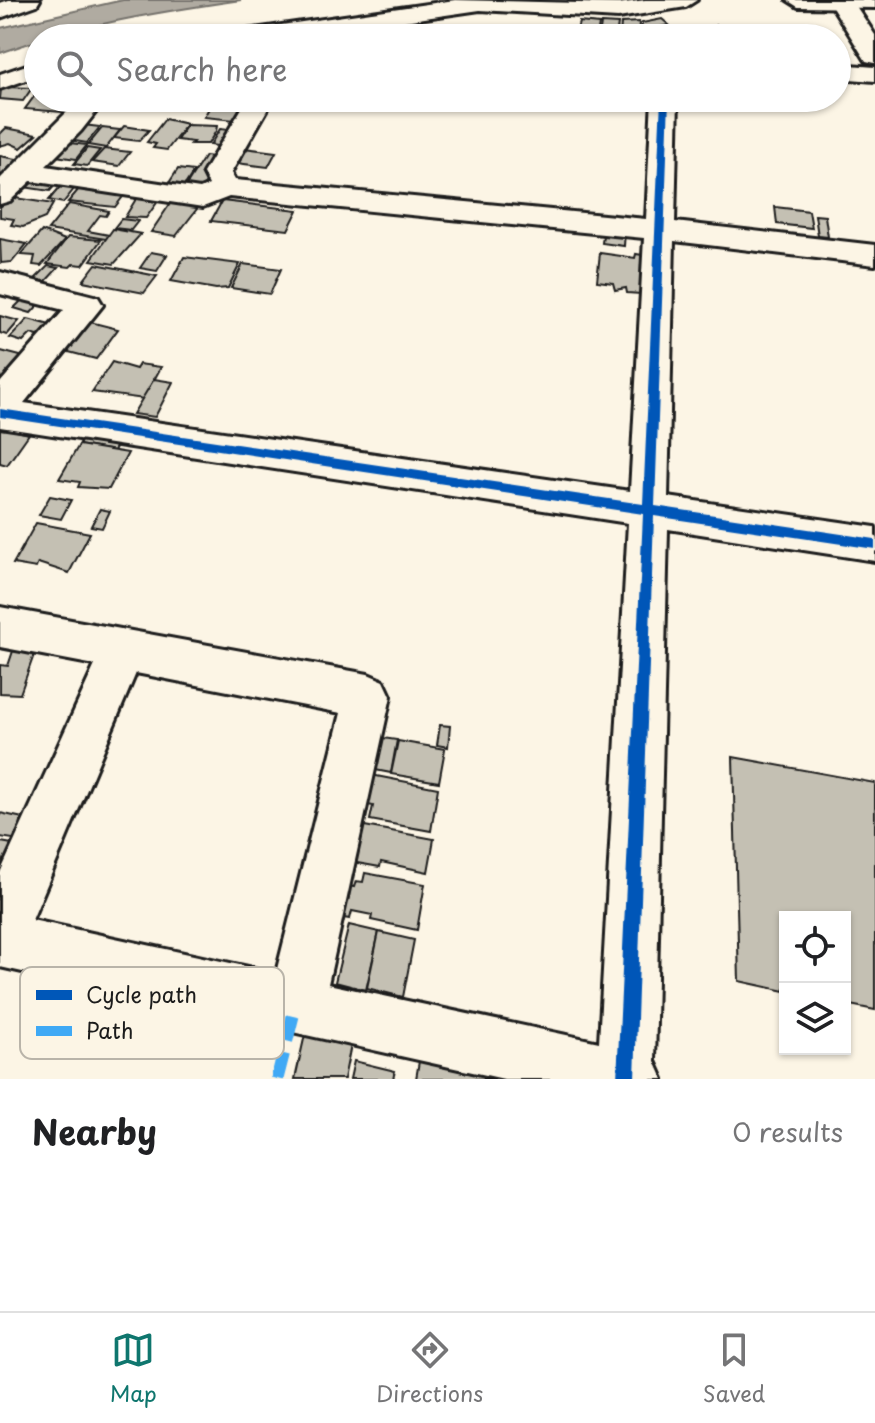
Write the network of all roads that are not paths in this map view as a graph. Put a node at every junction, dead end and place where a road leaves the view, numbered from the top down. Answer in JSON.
{"nodes":[{"id":1,"x":29,"y":0,"type":"edge"},
{"id":2,"x":686,"y":0,"type":"edge"},
{"id":3,"x":798,"y":0,"type":"edge"},
{"id":4,"x":860,"y":8,"type":"edge"},
{"id":5,"x":0,"y":11,"type":"edge"},
{"id":6,"x":316,"y":16,"type":"edge"},
{"id":7,"x":875,"y":55,"type":"edge"},
{"id":8,"x":851,"y":72,"type":"edge"},
{"id":9,"x":24,"y":73,"type":"edge"},
{"id":10,"x":875,"y":74,"type":"edge"},
{"id":11,"x":0,"y":82,"type":"edge"},
{"id":12,"x":83,"y":112,"type":"edge"},
{"id":13,"x":253,"y":112,"type":"edge"},
{"id":14,"x":665,"y":112,"type":"edge"},
{"id":15,"x":23,"y":171,"type":"junction"},
{"id":16,"x":225,"y":188,"type":"junction"},
{"id":17,"x":0,"y":195,"type":"edge"},
{"id":18,"x":662,"y":230,"type":"junction"},
{"id":19,"x":875,"y":255,"type":"edge"},
{"id":20,"x":0,"y":283,"type":"edge"},
{"id":21,"x":0,"y":413,"type":"edge"},
{"id":22,"x":648,"y":509,"type":"junction"},
{"id":23,"x":875,"y":544,"type":"edge"},
{"id":24,"x":0,"y":627,"type":"edge"},
{"id":25,"x":124,"y":650,"type":"junction"},
{"id":26,"x":0,"y":933,"type":"edge"},
{"id":27,"x":0,"y":940,"type":"edge"},
{"id":28,"x":125,"y":967,"type":"edge"},
{"id":29,"x":284,"y":1001,"type":"edge"},
{"id":30,"x":296,"y":1004,"type":"junction"},
{"id":31,"x":629,"y":1078,"type":"edge"}],
"edges":[{"from":1,"to":5,"type":"street"},
{"from":2,"to":6,"type":"street"},
{"from":3,"to":4,"type":"street"},
{"from":4,"to":7,"type":"main road"},
{"from":8,"to":10,"type":"street"},
{"from":9,"to":11,"type":"street"},
{"from":12,"to":15,"type":"street"},
{"from":13,"to":16,"type":"street"},
{"from":14,"to":18,"type":"street"},
{"from":15,"to":16,"type":"street"},
{"from":15,"to":17,"type":"street"},
{"from":16,"to":18,"type":"street"},
{"from":18,"to":19,"type":"street"},
{"from":18,"to":22,"type":"street"},
{"from":20,"to":21,"type":"street"},
{"from":21,"to":22,"type":"street"},
{"from":22,"to":23,"type":"street"},
{"from":22,"to":31,"type":"street"},
{"from":24,"to":25,"type":"street"},
{"from":25,"to":26,"type":"street"},
{"from":25,"to":30,"type":"street"},
{"from":27,"to":28,"type":"street"},
{"from":29,"to":30,"type":"street"},
{"from":30,"to":31,"type":"street"}]}
